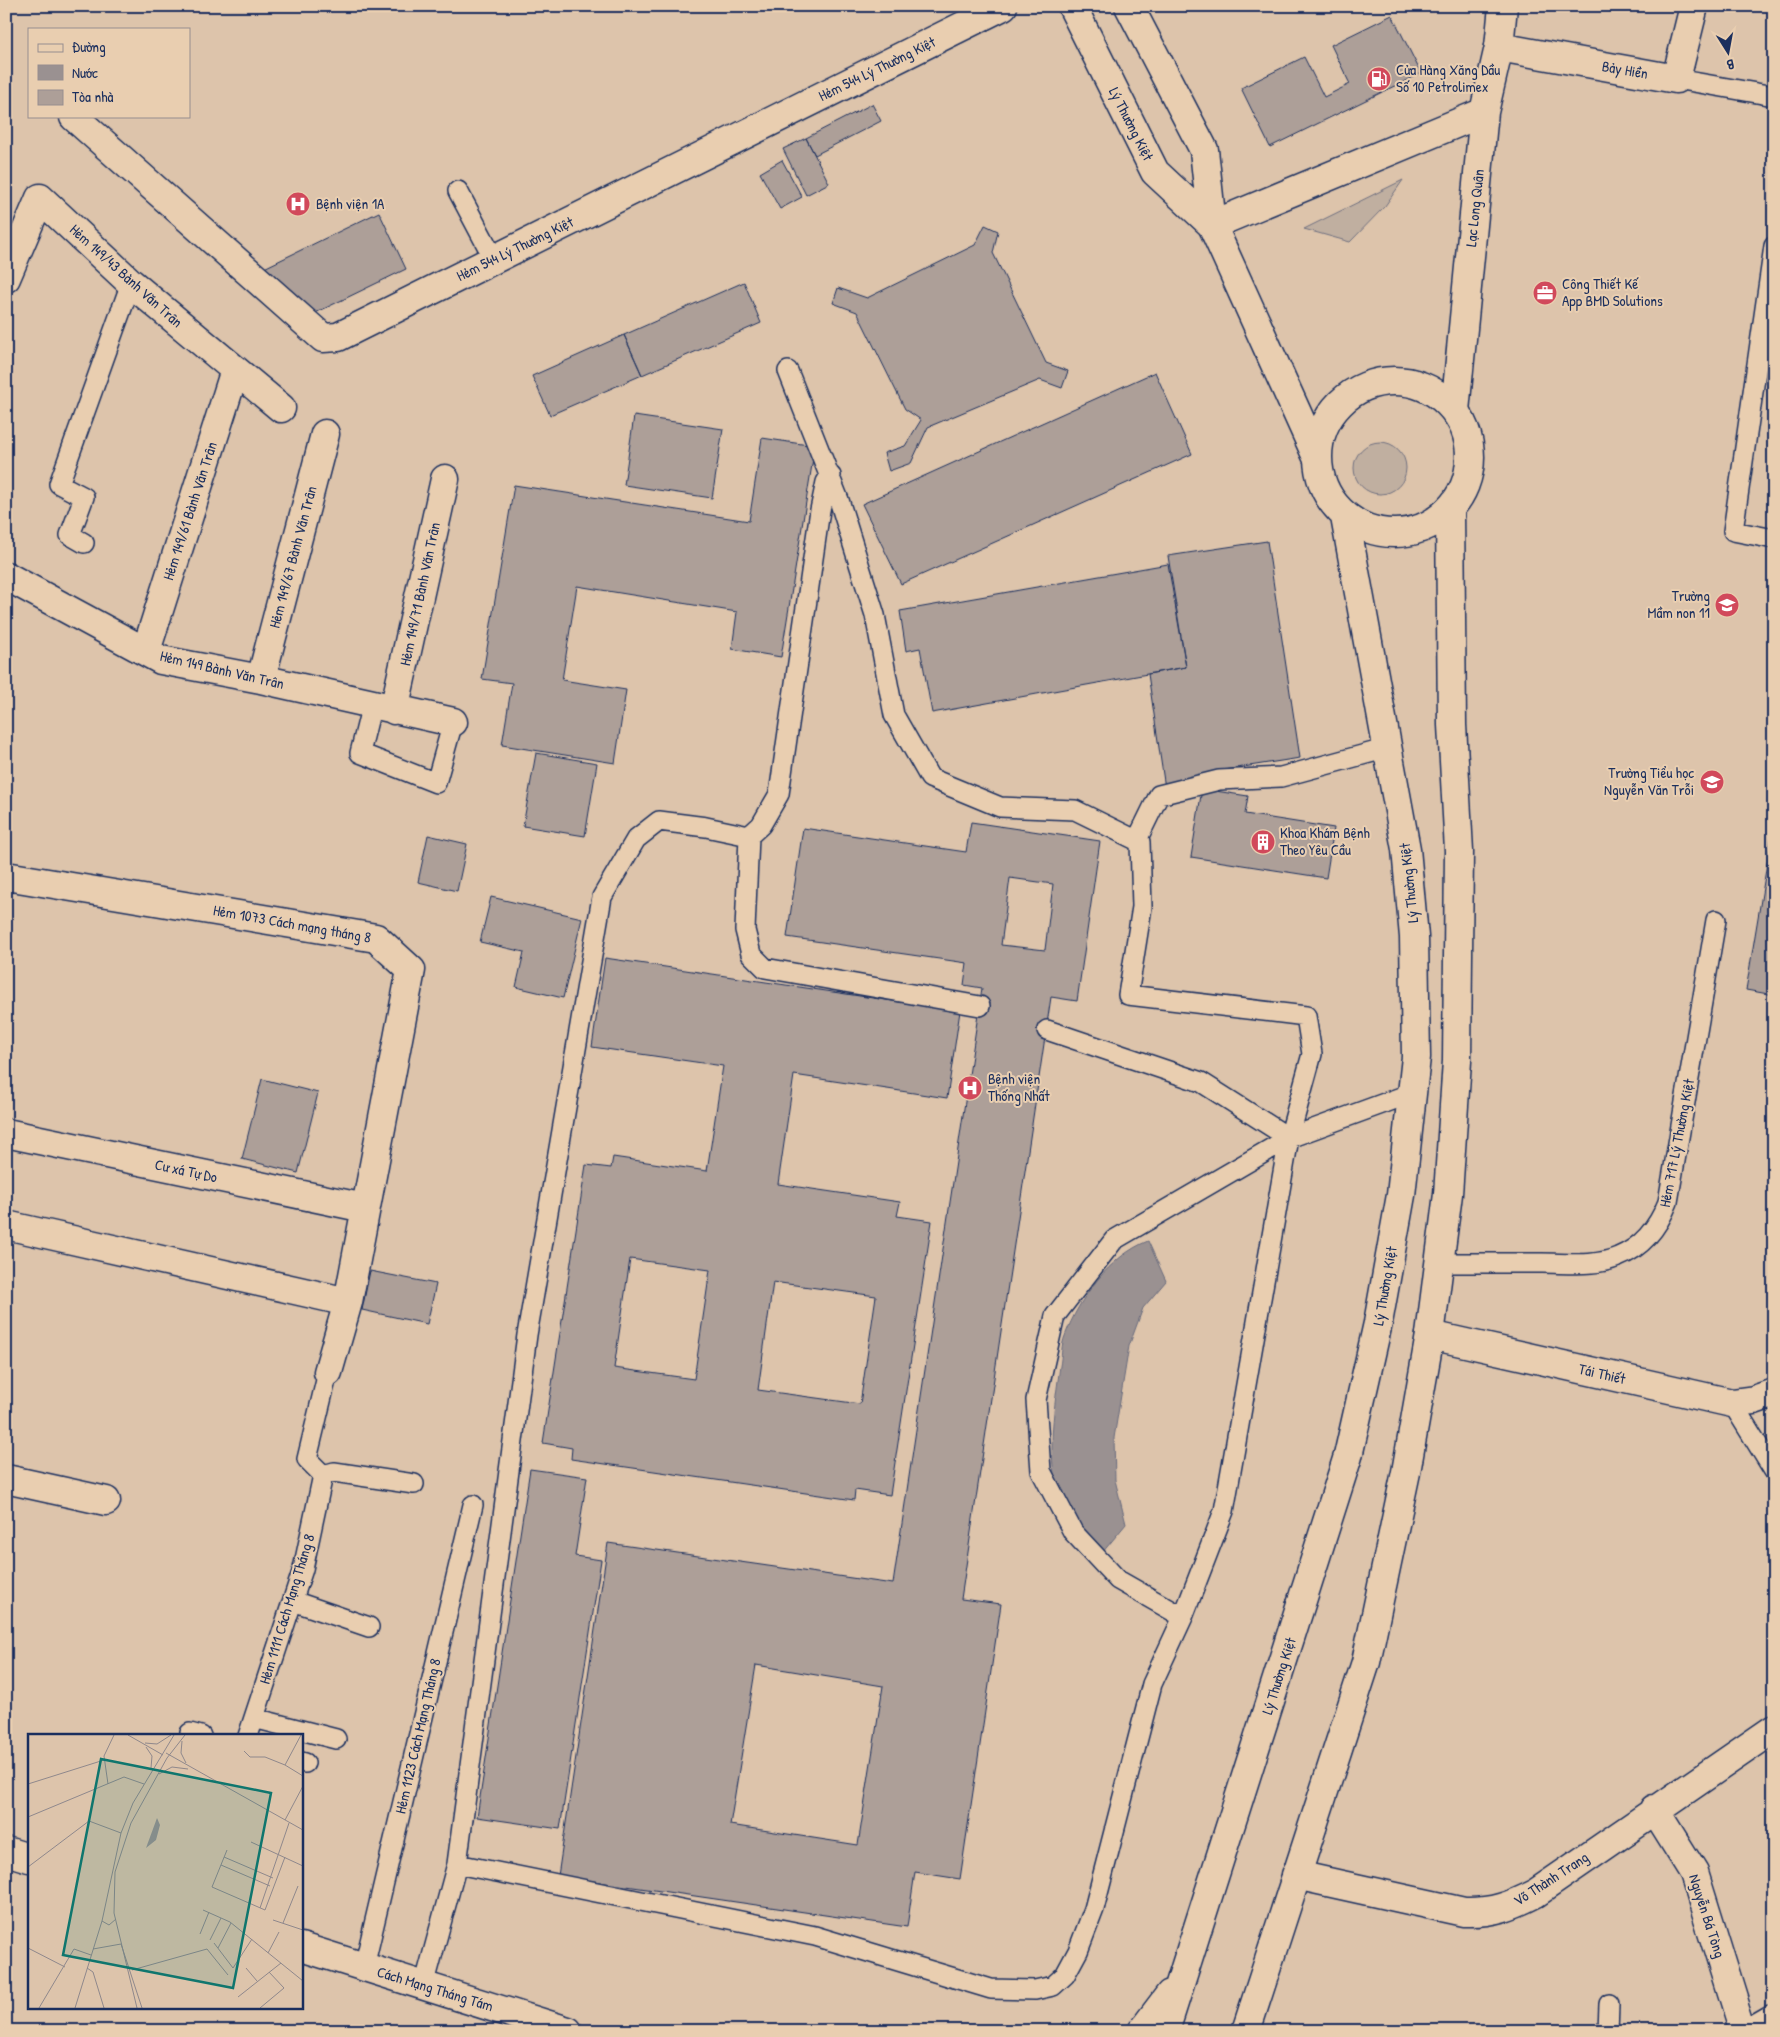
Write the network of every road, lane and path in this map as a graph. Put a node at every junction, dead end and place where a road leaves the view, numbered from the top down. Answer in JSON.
{"nodes":[{"id":1,"x":1003,"y":6,"type":"edge"},
{"id":2,"x":1072,"y":6,"type":"edge"},
{"id":3,"x":1129,"y":6,"type":"edge"},
{"id":4,"x":1503,"y":6,"type":"edge"},
{"id":5,"x":1694,"y":6,"type":"edge"},
{"id":6,"x":1500,"y":47,"type":"junction"},
{"id":7,"x":1676,"y":79,"type":"junction"},
{"id":8,"x":1774,"y":96,"type":"edge"},
{"id":9,"x":1484,"y":112,"type":"junction"},
{"id":10,"x":75,"y":118,"type":"edge"},
{"id":11,"x":458,"y":191,"type":"dead end"},
{"id":12,"x":1212,"y":225,"type":"junction"},
{"id":13,"x":1774,"y":246,"type":"edge"},
{"id":14,"x":494,"y":259,"type":"junction"},
{"id":15,"x":6,"y":278,"type":"edge"},
{"id":16,"x":130,"y":283,"type":"junction"},
{"id":17,"x":235,"y":370,"type":"junction"},
{"id":18,"x":788,"y":371,"type":"dead end"},
{"id":19,"x":281,"y":408,"type":"dead end"},
{"id":20,"x":1456,"y":411,"type":"junction"},
{"id":21,"x":325,"y":434,"type":"dead end"},
{"id":22,"x":1317,"y":457,"type":"junction"},
{"id":23,"x":831,"y":476,"type":"junction"},
{"id":24,"x":446,"y":479,"type":"dead end"},
{"id":25,"x":1450,"y":510,"type":"junction"},
{"id":26,"x":1345,"y":517,"type":"junction"},
{"id":27,"x":1774,"y":539,"type":"edge"},
{"id":28,"x":84,"y":543,"type":"dead end"},
{"id":29,"x":6,"y":576,"type":"edge"},
{"id":30,"x":146,"y":651,"type":"junction"},
{"id":31,"x":261,"y":679,"type":"junction"},
{"id":32,"x":383,"y":707,"type":"junction"},
{"id":33,"x":453,"y":722,"type":"joint"},
{"id":34,"x":1388,"y":748,"type":"junction"},
{"id":35,"x":749,"y":836,"type":"junction"},
{"id":36,"x":1137,"y":840,"type":"junction"},
{"id":37,"x":6,"y":876,"type":"edge"},
{"id":38,"x":1716,"y":920,"type":"dead end"},
{"id":39,"x":980,"y":1006,"type":"dead end"},
{"id":40,"x":1047,"y":1030,"type":"dead end"},
{"id":41,"x":1412,"y":1093,"type":"junction"},
{"id":42,"x":6,"y":1133,"type":"edge"},
{"id":43,"x":1289,"y":1138,"type":"junction"},
{"id":44,"x":365,"y":1208,"type":"junction"},
{"id":45,"x":6,"y":1224,"type":"edge"},
{"id":46,"x":1439,"y":1263,"type":"junction"},
{"id":47,"x":348,"y":1302,"type":"junction"},
{"id":48,"x":1430,"y":1335,"type":"junction"},
{"id":49,"x":328,"y":1372,"type":"joint"},
{"id":50,"x":1774,"y":1393,"type":"edge"},
{"id":51,"x":1732,"y":1403,"type":"junction"},
{"id":52,"x":1774,"y":1471,"type":"edge"},
{"id":53,"x":323,"y":1475,"type":"junction"},
{"id":54,"x":6,"y":1479,"type":"edge"},
{"id":55,"x":414,"y":1484,"type":"dead end"},
{"id":56,"x":106,"y":1502,"type":"dead end"},
{"id":57,"x":473,"y":1504,"type":"dead end"},
{"id":58,"x":293,"y":1601,"type":"junction"},
{"id":59,"x":1183,"y":1617,"type":"junction"},
{"id":60,"x":369,"y":1627,"type":"dead end"},
{"id":61,"x":251,"y":1727,"type":"edge"},
{"id":62,"x":1774,"y":1729,"type":"edge"},
{"id":63,"x":301,"y":1734,"type":"edge"},
{"id":64,"x":302,"y":1734,"type":"edge"},
{"id":65,"x":336,"y":1739,"type":"dead end"},
{"id":66,"x":1654,"y":1809,"type":"junction"},
{"id":67,"x":6,"y":1851,"type":"edge"},
{"id":68,"x":28,"y":1858,"type":"edge"},
{"id":69,"x":457,"y":1864,"type":"junction"},
{"id":70,"x":1296,"y":1875,"type":"junction"},
{"id":71,"x":302,"y":1947,"type":"edge"},
{"id":72,"x":364,"y":1967,"type":"junction"},
{"id":73,"x":1262,"y":1982,"type":"junction"},
{"id":74,"x":1178,"y":1983,"type":"junction"},
{"id":75,"x":424,"y":1986,"type":"junction"},
{"id":76,"x":1609,"y":2004,"type":"dead end"},
{"id":77,"x":1774,"y":2020,"type":"edge"},
{"id":78,"x":568,"y":2031,"type":"edge"},
{"id":79,"x":1142,"y":2031,"type":"edge"},
{"id":80,"x":1165,"y":2031,"type":"edge"},
{"id":81,"x":1246,"y":2031,"type":"edge"},
{"id":82,"x":1256,"y":2031,"type":"edge"},
{"id":83,"x":1608,"y":2031,"type":"edge"},
{"id":84,"x":1743,"y":2031,"type":"edge"},
{"id":85,"x":1755,"y":2031,"type":"edge"}],
"edges":[{"from":1,"to":14,"type":"street","name":"Hẻm 544 Lý Thường Kiệt"},
{"from":2,"to":12,"type":"street","name":"Lý Thường Kiệt"},
{"from":3,"to":12,"type":"street","name":"Lý Thường Kiệt"},
{"from":4,"to":6,"type":"street","name":"Lạc Long Quân"},
{"from":5,"to":7,"type":"street"},
{"from":6,"to":7,"type":"street","name":"Bảy Hiền"},
{"from":6,"to":9,"type":"street","name":"Lạc Long Quân"},
{"from":7,"to":8,"type":"lane"},
{"from":9,"to":12,"type":"street"},
{"from":9,"to":20,"type":"street","name":"Lạc Long Quân"},
{"from":10,"to":14,"type":"street","name":"Hẻm 544 Lý Thường Kiệt"},
{"from":11,"to":14,"type":"lane"},
{"from":12,"to":22,"type":"street","name":"Lý Thường Kiệt"},
{"from":13,"to":27,"type":"lane"},
{"from":15,"to":16,"type":"street","name":"Hẻm 149/43 Bành Văn Trân"},
{"from":16,"to":17,"type":"street","name":"Hẻm 149/43 Bành Văn Trân"},
{"from":16,"to":28,"type":"lane"},
{"from":17,"to":19,"type":"street","name":"Hẻm 149/43 Bành Văn Trân"},
{"from":17,"to":30,"type":"street","name":"Hẻm 149/61 Bành Văn Trân"},
{"from":18,"to":23,"type":"lane"},
{"from":20,"to":22,"type":"street"},
{"from":20,"to":25,"type":"street"},
{"from":21,"to":31,"type":"street","name":"Hẻm 149/67 Bành Văn Trân"},
{"from":22,"to":26,"type":"street"},
{"from":23,"to":35,"type":"lane"},
{"from":23,"to":36,"type":"lane"},
{"from":24,"to":32,"type":"street","name":"Hẻm 149/71 Bành Văn Trân"},
{"from":25,"to":26,"type":"street"},
{"from":25,"to":46,"type":"street"},
{"from":26,"to":34,"type":"street","name":"Lý Thường Kiệt"},
{"from":29,"to":30,"type":"street","name":"Hẻm 149 Bành Văn Trân"},
{"from":30,"to":31,"type":"street","name":"Hẻm 149 Bành Văn Trân"},
{"from":31,"to":32,"type":"street","name":"Hẻm 149 Bành Văn Trân"},
{"from":32,"to":33,"type":"street","name":"Hẻm 149 Bành Văn Trân"},
{"from":32,"to":33,"type":"lane"},
{"from":34,"to":36,"type":"lane"},
{"from":34,"to":41,"type":"street","name":"Lý Thường Kiệt"},
{"from":35,"to":39,"type":"lane"},
{"from":35,"to":69,"type":"lane"},
{"from":36,"to":43,"type":"lane"},
{"from":37,"to":44,"type":"street","name":"Hẻm 1073 Cách mạng tháng 8"},
{"from":38,"to":46,"type":"lane","name":"Hẻm 717 Lý Thường Kiệt"},
{"from":40,"to":43,"type":"lane"},
{"from":41,"to":43,"type":"lane"},
{"from":41,"to":74,"type":"street","name":"Lý Thường Kiệt"},
{"from":42,"to":44,"type":"street","name":"Cư xá Tự Do"},
{"from":43,"to":59,"type":"lane"},
{"from":43,"to":59,"type":"lane"},
{"from":44,"to":47,"type":"street","name":"Hẻm 1073 Cách mạng tháng 8"},
{"from":45,"to":47,"type":"street"},
{"from":46,"to":48,"type":"street"},
{"from":47,"to":49,"type":"street"},
{"from":48,"to":51,"type":"street","name":"Tái Thiết"},
{"from":48,"to":70,"type":"street"},
{"from":49,"to":53,"type":"lane"},
{"from":50,"to":51,"type":"street","name":"Tái Thiết"},
{"from":51,"to":52,"type":"lane"},
{"from":53,"to":55,"type":"lane"},
{"from":53,"to":58,"type":"lane","name":"Hẻm 1111 Cách Mạng Tháng 8"},
{"from":54,"to":56,"type":"street"},
{"from":57,"to":72,"type":"lane","name":"Hẻm 1123 Cách Mạng Tháng 8"},
{"from":58,"to":60,"type":"lane"},
{"from":58,"to":61,"type":"lane","name":"Hẻm 1111 Cách Mạng Tháng 8"},
{"from":59,"to":69,"type":"lane"},
{"from":61,"to":63,"type":"lane"},
{"from":62,"to":66,"type":"street","name":"Võ Thành Trang"},
{"from":64,"to":65,"type":"lane"},
{"from":66,"to":70,"type":"street","name":"Võ Thành Trang"},
{"from":66,"to":84,"type":"street","name":"Nguyễn Bá Tòng"},
{"from":67,"to":68,"type":"street"},
{"from":69,"to":75,"type":"lane"},
{"from":70,"to":73,"type":"street"},
{"from":71,"to":72,"type":"street","name":"Cách Mạng Tháng Tám"},
{"from":72,"to":75,"type":"street","name":"Cách Mạng Tháng Tám"},
{"from":73,"to":81,"type":"street"},
{"from":73,"to":82,"type":"street"},
{"from":74,"to":79,"type":"street"},
{"from":74,"to":80,"type":"street","name":"Lý Thường Kiệt"},
{"from":75,"to":78,"type":"street","name":"Cách Mạng Tháng Tám"},
{"from":76,"to":83,"type":"lane"},
{"from":77,"to":85,"type":"street"}]}
